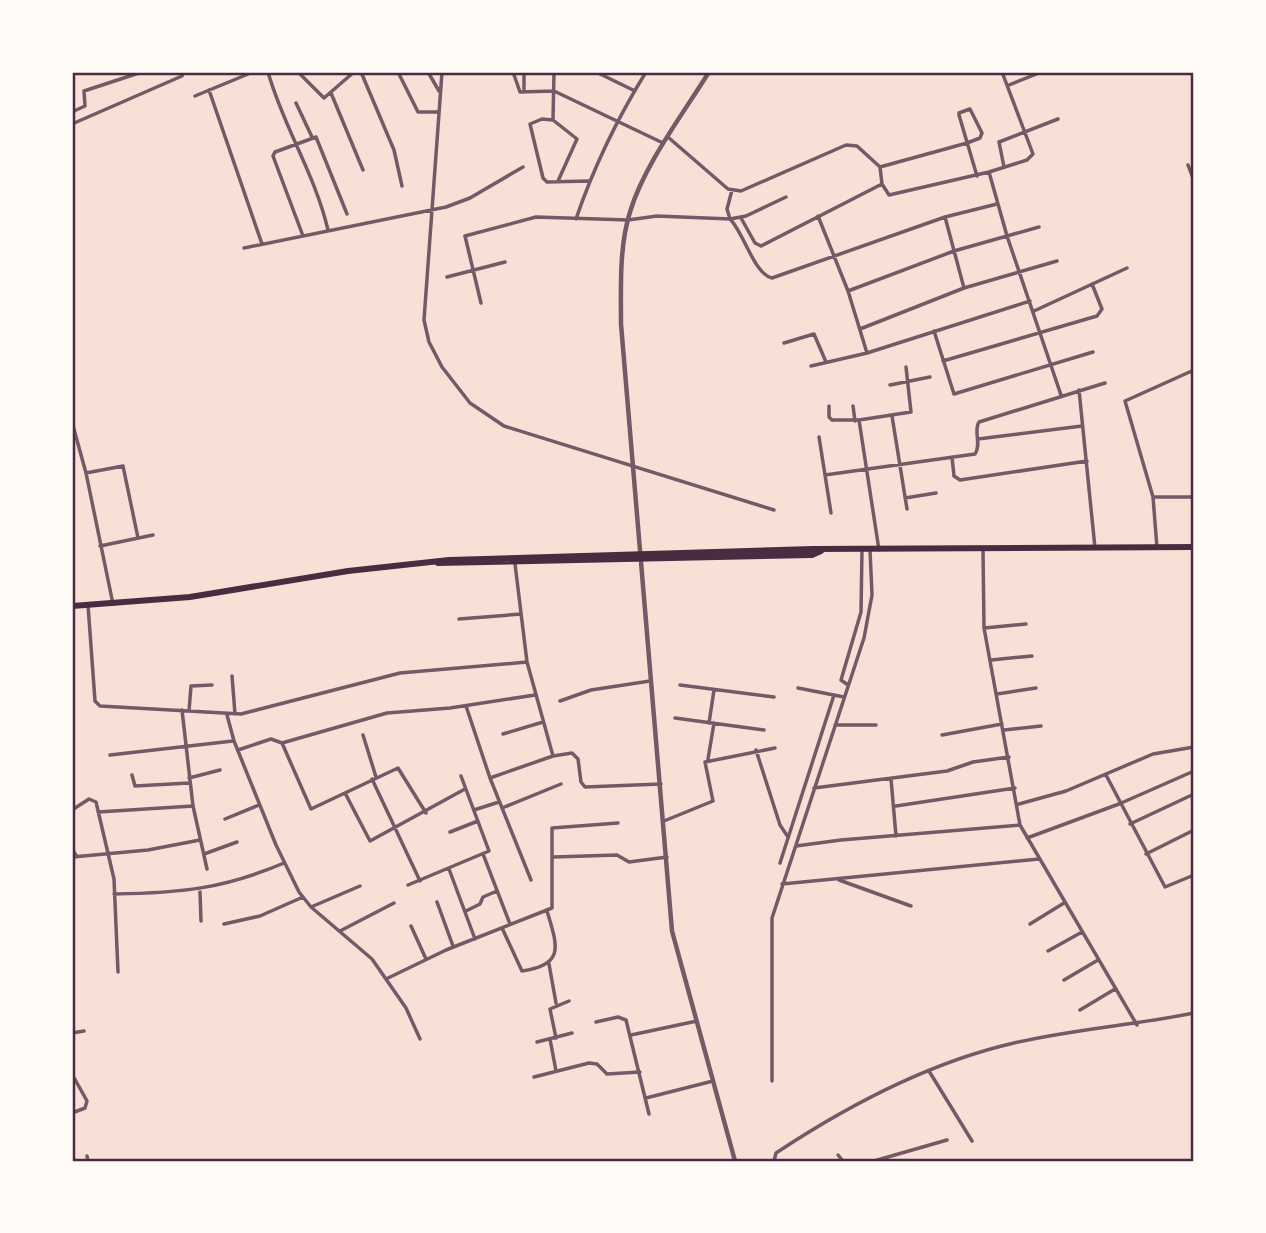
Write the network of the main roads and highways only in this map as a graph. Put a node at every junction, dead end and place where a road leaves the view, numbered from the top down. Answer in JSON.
{"nodes":[{"id":1,"x":1194,"y":547,"type":"edge"},
{"id":2,"x":639,"y":557,"type":"junction"},
{"id":3,"x":436,"y":563,"type":"junction"},
{"id":4,"x":72,"y":606,"type":"edge"}],
"edges":[{"from":1,"to":2,"type":"highway"},
{"from":2,"to":3,"type":"highway"},
{"from":2,"to":3,"type":"highway"},
{"from":3,"to":4,"type":"highway"}]}
